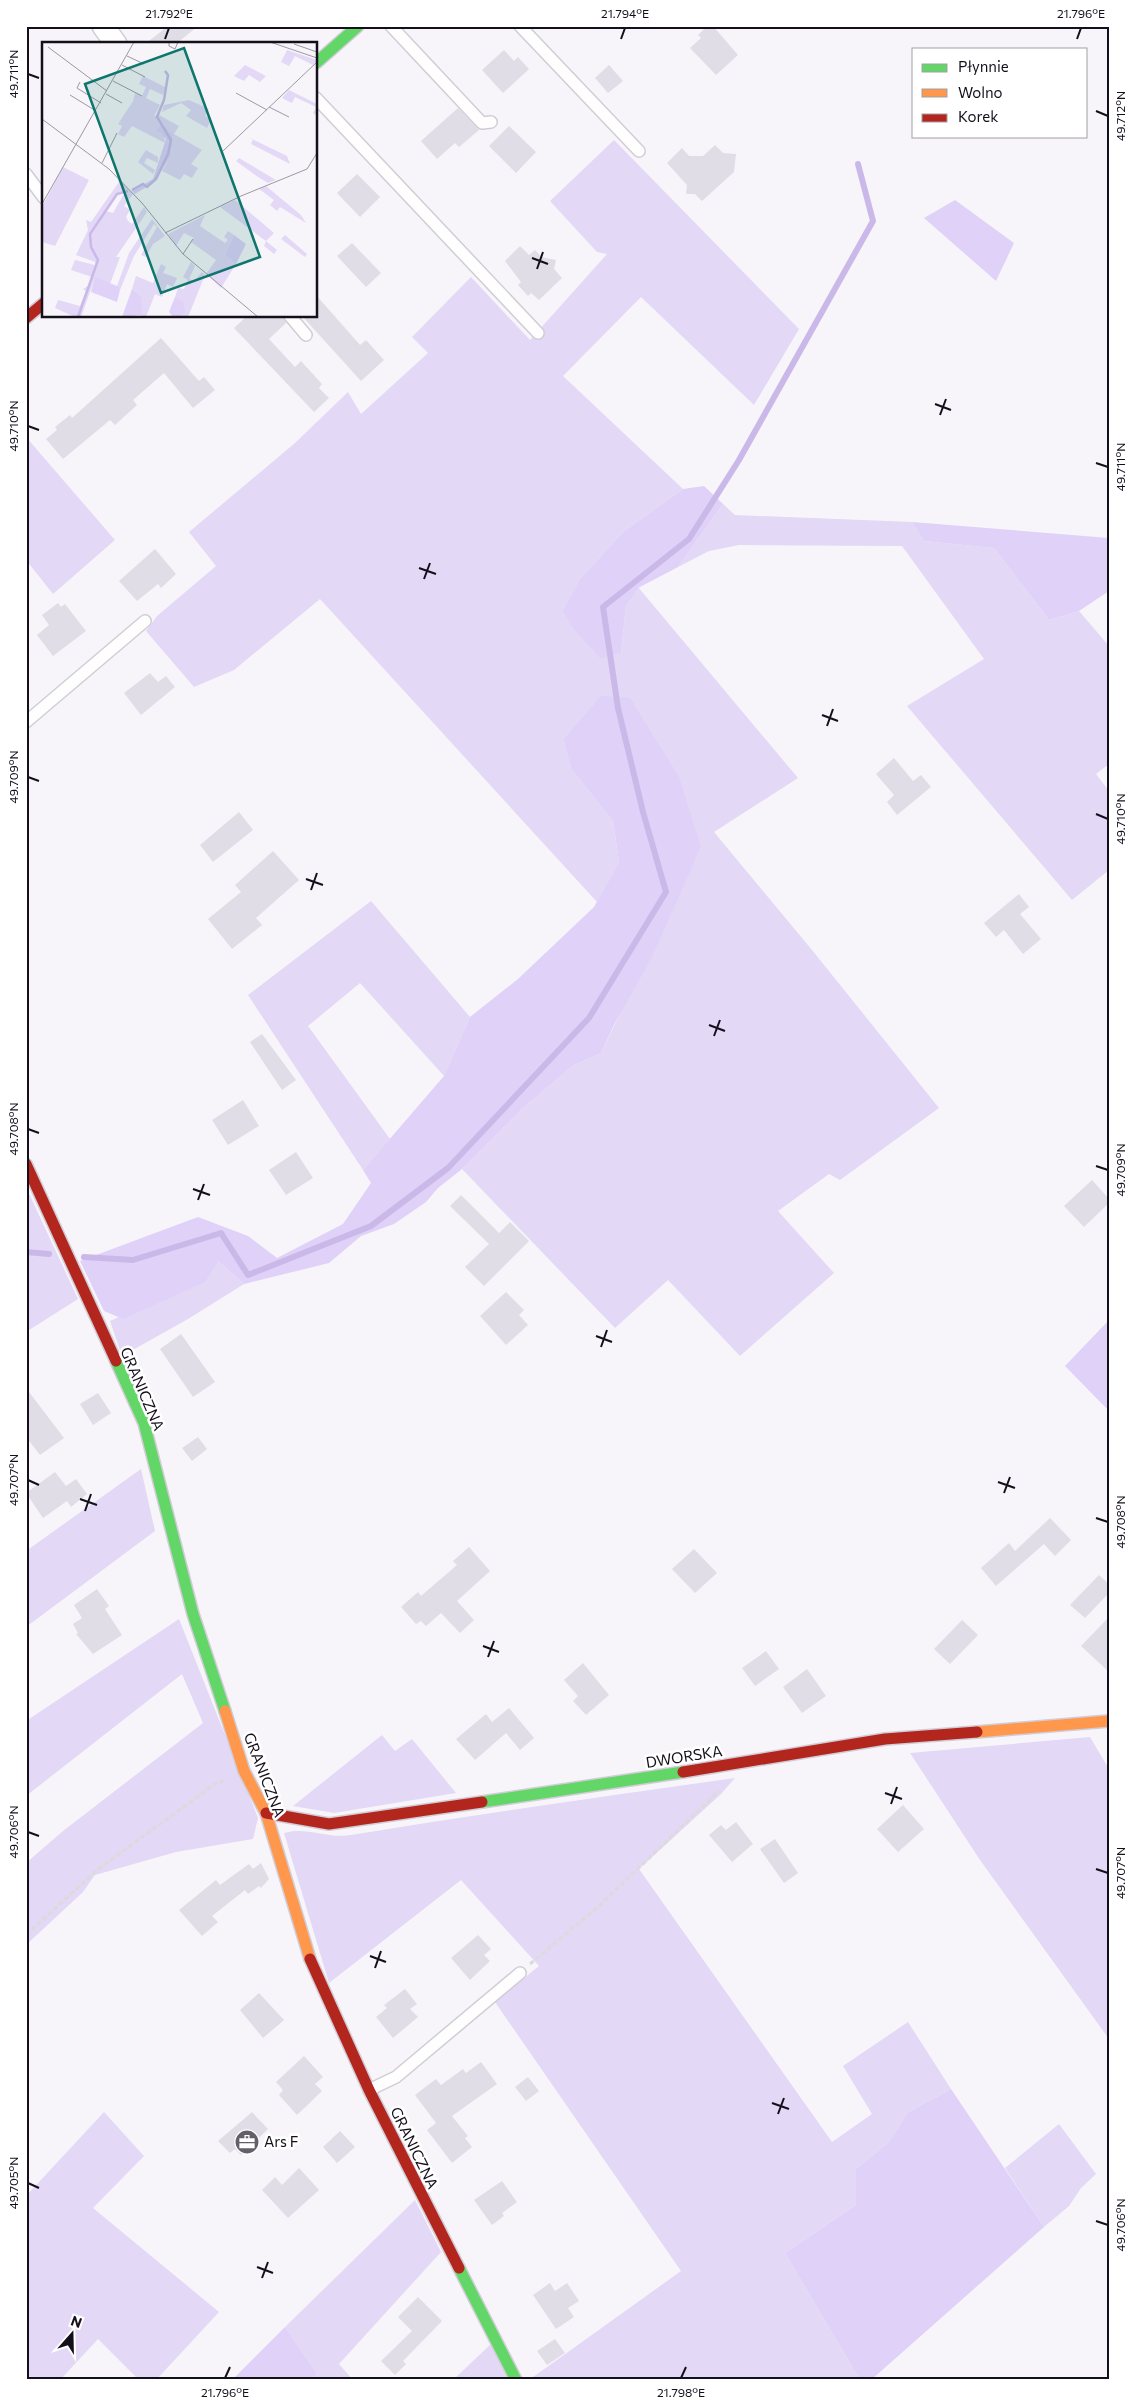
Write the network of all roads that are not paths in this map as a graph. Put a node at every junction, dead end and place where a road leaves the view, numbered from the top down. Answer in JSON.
{"nodes":[{"id":1,"x":103,"y":26,"type":"edge"},
{"id":2,"x":358,"y":26,"type":"edge"},
{"id":3,"x":390,"y":26,"type":"edge"},
{"id":4,"x":520,"y":26,"type":"edge"},
{"id":5,"x":115,"y":42,"type":"edge"},
{"id":6,"x":318,"y":61,"type":"edge"},
{"id":7,"x":318,"y":100,"type":"edge"},
{"id":8,"x":491,"y":122,"type":"dead end"},
{"id":9,"x":639,"y":151,"type":"dead end"},
{"id":10,"x":26,"y":174,"type":"edge"},
{"id":11,"x":42,"y":195,"type":"edge"},
{"id":12,"x":42,"y":305,"type":"edge"},
{"id":13,"x":26,"y":318,"type":"edge"},
{"id":14,"x":292,"y":318,"type":"edge"},
{"id":15,"x":538,"y":333,"type":"dead end"},
{"id":16,"x":306,"y":335,"type":"dead end"},
{"id":17,"x":145,"y":621,"type":"dead end"},
{"id":18,"x":26,"y":722,"type":"edge"},
{"id":19,"x":26,"y":1164,"type":"edge"},
{"id":20,"x":1109,"y":1721,"type":"edge"},
{"id":21,"x":266,"y":1814,"type":"junction"},
{"id":22,"x":520,"y":1973,"type":"road end"},
{"id":23,"x":369,"y":2090,"type":"junction"},
{"id":24,"x":516,"y":2380,"type":"edge"}],
"edges":[{"from":1,"to":5,"type":"street"},
{"from":2,"to":6,"type":"street"},
{"from":3,"to":8,"type":"lane"},
{"from":4,"to":9,"type":"lane"},
{"from":7,"to":15,"type":"lane"},
{"from":10,"to":11,"type":"lane"},
{"from":12,"to":13,"type":"street"},
{"from":14,"to":16,"type":"lane"},
{"from":17,"to":18,"type":"lane"},
{"from":19,"to":21,"type":"street","name":"GRANICZNA"},
{"from":20,"to":21,"type":"street","name":"DWORSKA"},
{"from":21,"to":23,"type":"street","name":"GRANICZNA"},
{"from":22,"to":23,"type":"lane"},
{"from":23,"to":24,"type":"street","name":"GRANICZNA"}]}
